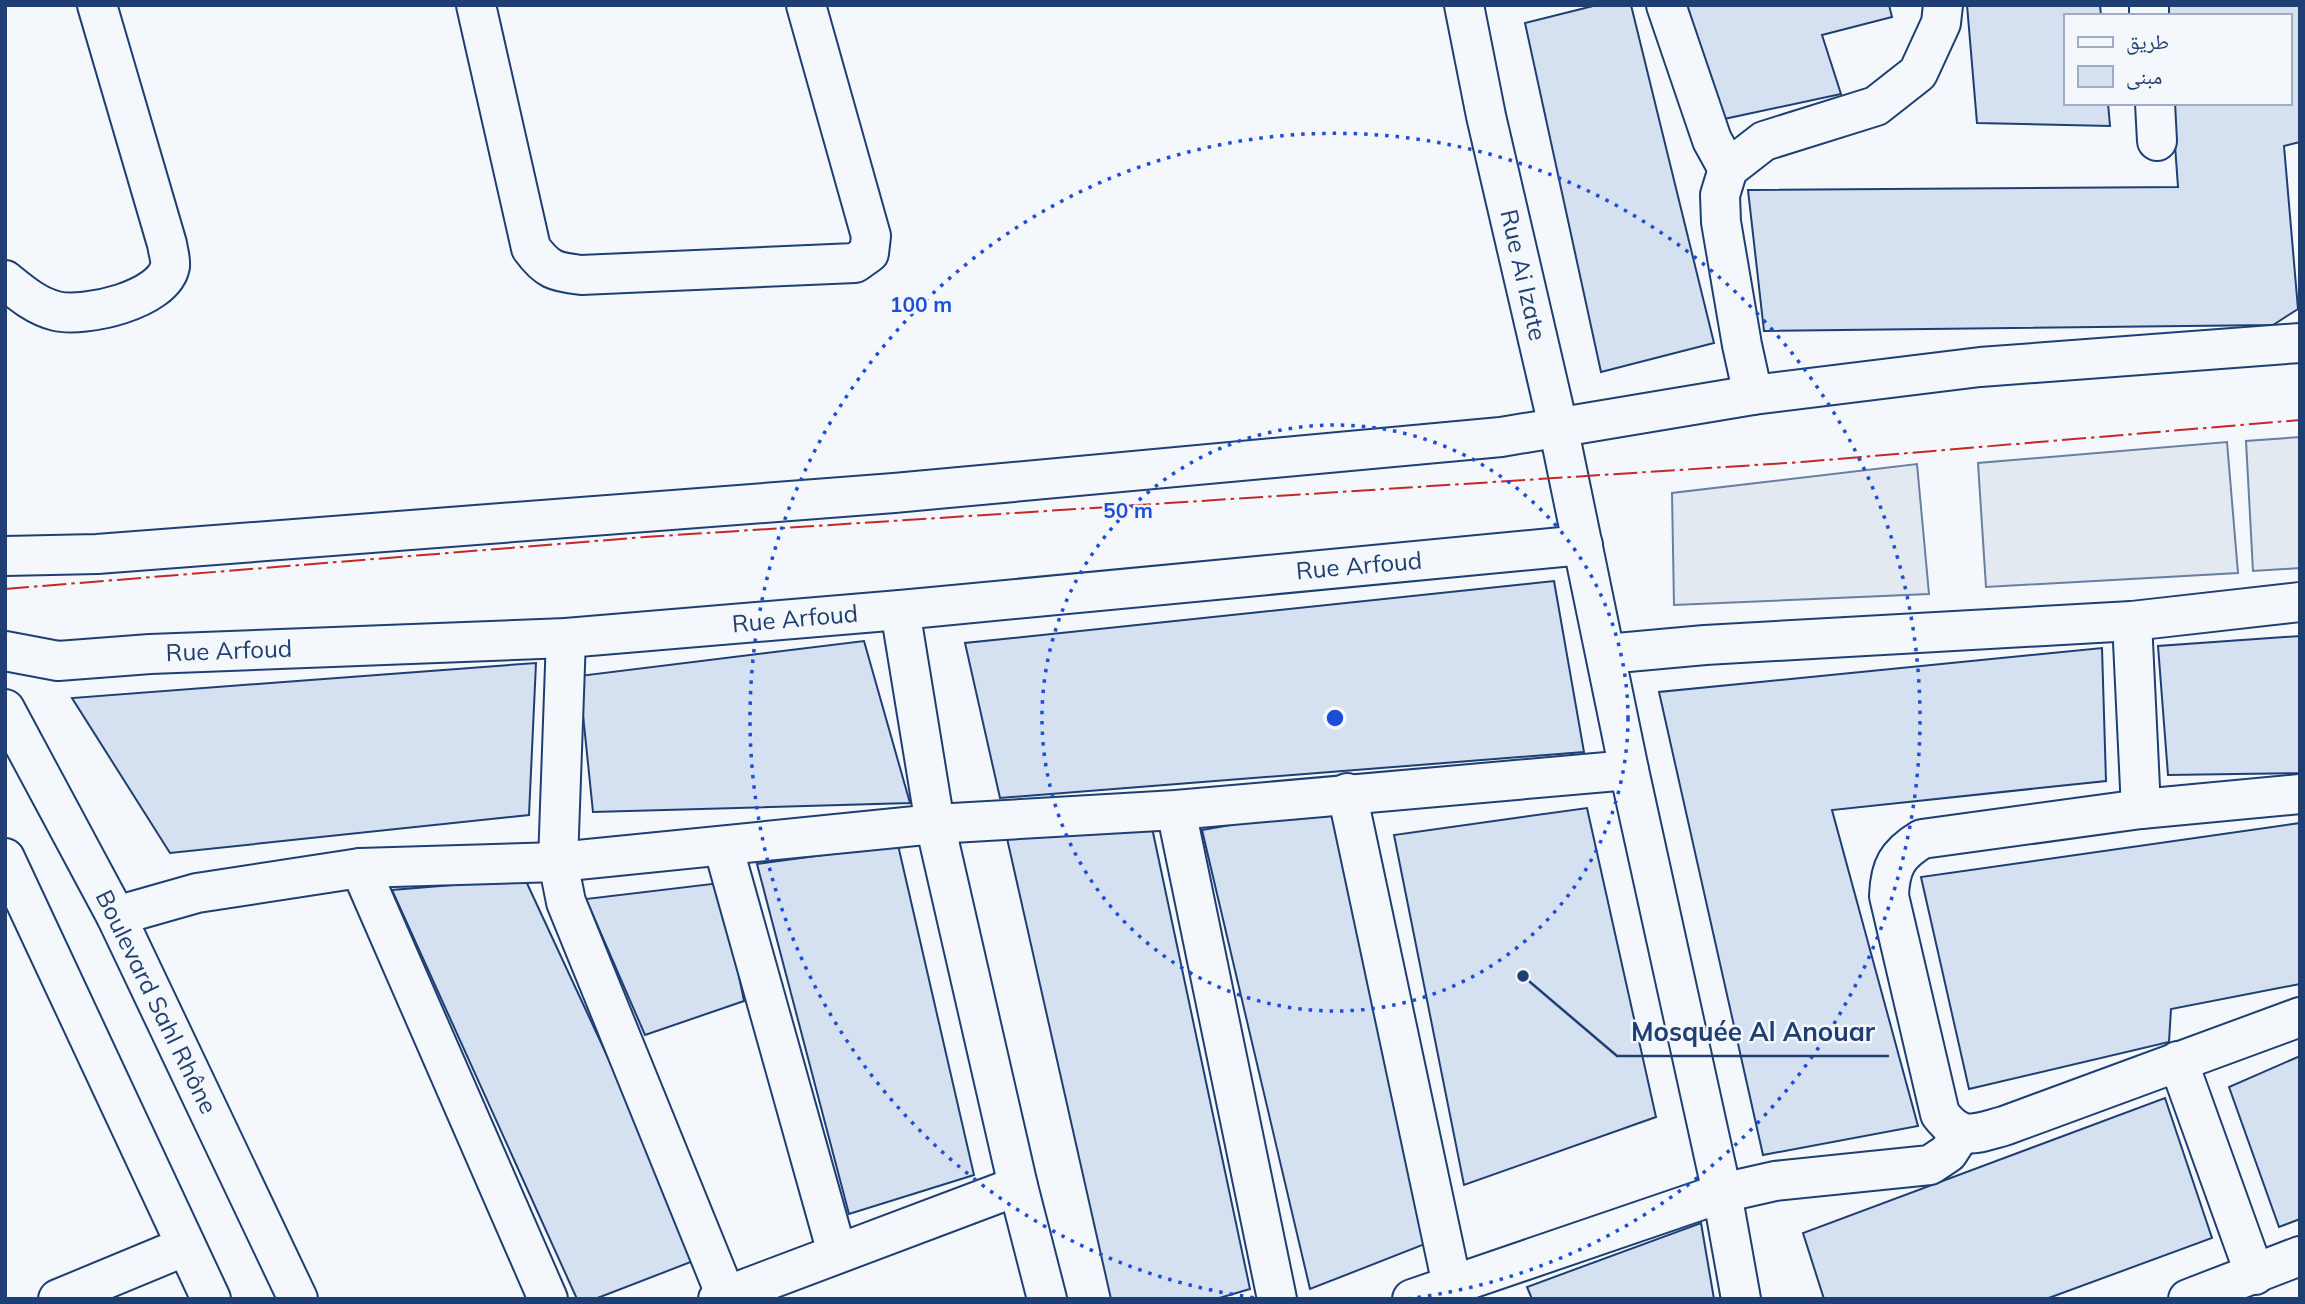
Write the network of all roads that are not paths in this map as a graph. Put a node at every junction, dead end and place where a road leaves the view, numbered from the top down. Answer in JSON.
{"nodes":[{"id":1,"x":97,"y":5,"type":"edge"},
{"id":2,"x":476,"y":5,"type":"edge"},
{"id":3,"x":806,"y":5,"type":"edge"},
{"id":4,"x":1464,"y":5,"type":"edge"},
{"id":5,"x":1665,"y":5,"type":"edge"},
{"id":6,"x":1944,"y":5,"type":"edge"},
{"id":7,"x":2155,"y":105,"type":"edge"},
{"id":8,"x":2157,"y":141,"type":"dead end"},
{"id":9,"x":1728,"y":169,"type":"junction"},
{"id":10,"x":5,"y":280,"type":"edge"},
{"id":11,"x":2300,"y":343,"type":"edge"},
{"id":12,"x":1753,"y":395,"type":"junction"},
{"id":13,"x":1558,"y":426,"type":"junction"},
{"id":14,"x":1583,"y":545,"type":"junction"},
{"id":15,"x":5,"y":556,"type":"edge"},
{"id":16,"x":2300,"y":602,"type":"edge"},
{"id":17,"x":900,"y":610,"type":"junction"},
{"id":18,"x":2132,"y":621,"type":"junction"},
{"id":19,"x":566,"y":638,"type":"junction"},
{"id":20,"x":5,"y":651,"type":"edge"},
{"id":21,"x":1605,"y":654,"type":"junction"},
{"id":22,"x":5,"y":709,"type":"edge"},
{"id":23,"x":1629,"y":770,"type":"junction"},
{"id":24,"x":1347,"y":793,"type":"junction"},
{"id":25,"x":2300,"y":794,"type":"edge"},
{"id":26,"x":2141,"y":809,"type":"junction"},
{"id":27,"x":1176,"y":810,"type":"junction"},
{"id":28,"x":935,"y":824,"type":"junction"},
{"id":29,"x":723,"y":846,"type":"junction"},
{"id":30,"x":5,"y":858,"type":"edge"},
{"id":31,"x":558,"y":862,"type":"junction"},
{"id":32,"x":360,"y":868,"type":"junction"},
{"id":33,"x":116,"y":916,"type":"junction"},
{"id":34,"x":2300,"y":1017,"type":"edge"},
{"id":35,"x":2178,"y":1061,"type":"junction"},
{"id":36,"x":1961,"y":1133,"type":"junction"},
{"id":37,"x":1018,"y":1186,"type":"junction"},
{"id":38,"x":1722,"y":1193,"type":"junction"},
{"id":39,"x":186,"y":1246,"type":"junction"},
{"id":40,"x":838,"y":1253,"type":"junction"},
{"id":41,"x":2300,"y":1256,"type":"edge"},
{"id":42,"x":2255,"y":1275,"type":"junction"},
{"id":43,"x":1452,"y":1285,"type":"junction"},
{"id":44,"x":722,"y":1297,"type":"edge"},
{"id":45,"x":58,"y":1299,"type":"edge"},
{"id":46,"x":211,"y":1299,"type":"edge"},
{"id":47,"x":298,"y":1299,"type":"edge"},
{"id":48,"x":548,"y":1299,"type":"edge"},
{"id":49,"x":1047,"y":1299,"type":"edge"},
{"id":50,"x":1277,"y":1299,"type":"edge"},
{"id":51,"x":1412,"y":1299,"type":"edge"},
{"id":52,"x":1741,"y":1299,"type":"edge"},
{"id":53,"x":2188,"y":1299,"type":"edge"}],
"edges":[{"from":1,"to":10,"type":"street"},
{"from":2,"to":3,"type":"street"},
{"from":4,"to":13,"type":"street","name":"Rue Ai Izate"},
{"from":5,"to":9,"type":"street"},
{"from":6,"to":9,"type":"street"},
{"from":7,"to":8,"type":"street"},
{"from":9,"to":12,"type":"street"},
{"from":11,"to":12,"type":"street"},
{"from":12,"to":13,"type":"street"},
{"from":13,"to":14,"type":"street","name":"Rue Ai Izate"},
{"from":13,"to":15,"type":"street"},
{"from":14,"to":17,"type":"street","name":"Rue Arfoud"},
{"from":14,"to":21,"type":"street","name":"Rue Ai Izate"},
{"from":16,"to":18,"type":"street"},
{"from":17,"to":19,"type":"street","name":"Rue Arfoud"},
{"from":17,"to":28,"type":"street"},
{"from":18,"to":21,"type":"street"},
{"from":18,"to":26,"type":"street"},
{"from":19,"to":20,"type":"street","name":"Rue Arfoud"},
{"from":19,"to":31,"type":"street"},
{"from":21,"to":23,"type":"street","name":"Rue Ai Izate"},
{"from":22,"to":33,"type":"street","name":"Boulevard Sahl Rhône"},
{"from":23,"to":24,"type":"street"},
{"from":23,"to":38,"type":"street","name":"Rue Ai Izate"},
{"from":24,"to":27,"type":"street"},
{"from":24,"to":43,"type":"street"},
{"from":25,"to":26,"type":"street"},
{"from":26,"to":36,"type":"street"},
{"from":27,"to":28,"type":"street"},
{"from":27,"to":50,"type":"street"},
{"from":28,"to":29,"type":"street"},
{"from":28,"to":37,"type":"street"},
{"from":29,"to":31,"type":"street"},
{"from":29,"to":40,"type":"street"},
{"from":30,"to":39,"type":"street"},
{"from":31,"to":32,"type":"street"},
{"from":31,"to":44,"type":"street"},
{"from":32,"to":33,"type":"street"},
{"from":32,"to":48,"type":"street"},
{"from":33,"to":47,"type":"street","name":"Boulevard Sahl Rhône"},
{"from":34,"to":35,"type":"street"},
{"from":35,"to":36,"type":"street"},
{"from":35,"to":42,"type":"street"},
{"from":36,"to":38,"type":"street"},
{"from":37,"to":40,"type":"street"},
{"from":37,"to":49,"type":"street"},
{"from":38,"to":43,"type":"street"},
{"from":38,"to":52,"type":"street","name":"Rue Ai Izate"},
{"from":39,"to":45,"type":"street"},
{"from":39,"to":46,"type":"street"},
{"from":40,"to":44,"type":"street"},
{"from":41,"to":42,"type":"street"},
{"from":42,"to":53,"type":"street"},
{"from":43,"to":51,"type":"street"}]}
